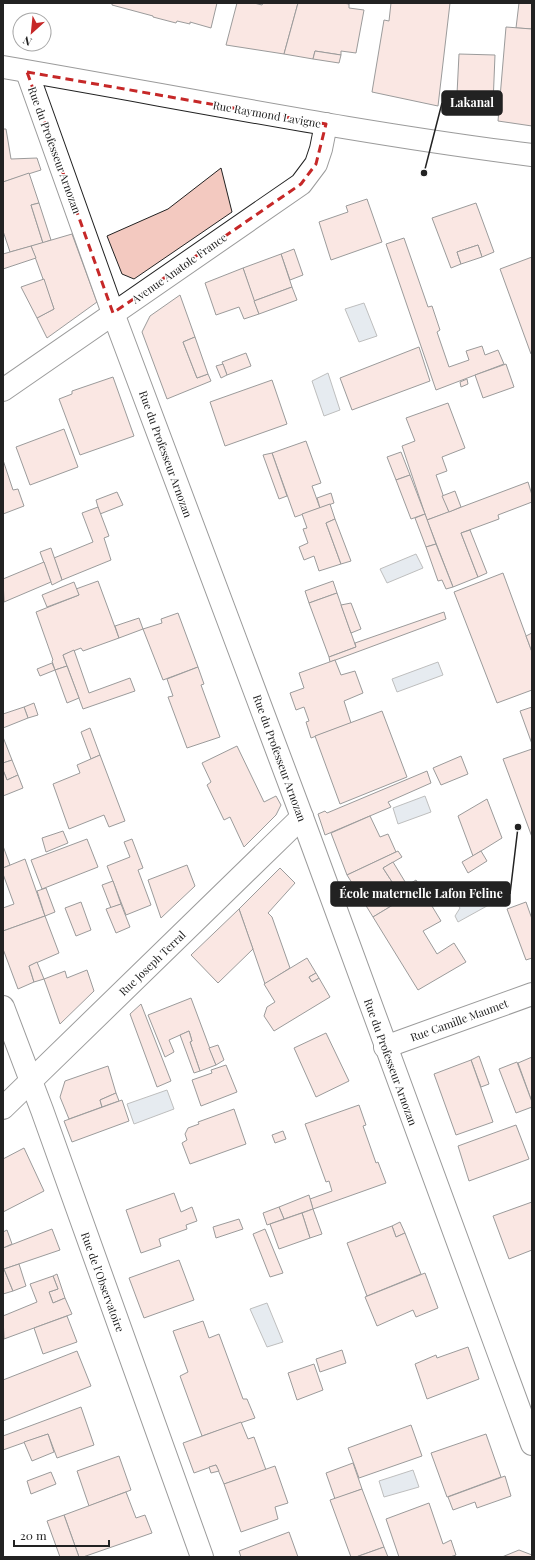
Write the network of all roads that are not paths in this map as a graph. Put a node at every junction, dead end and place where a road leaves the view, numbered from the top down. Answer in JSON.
{"nodes":[{"id":1,"x":3,"y":67,"type":"edge"},
{"id":2,"x":27,"y":72,"type":"junction"},
{"id":3,"x":326,"y":124,"type":"junction"},
{"id":4,"x":532,"y":155,"type":"edge"},
{"id":5,"x":114,"y":313,"type":"junction"},
{"id":6,"x":3,"y":390,"type":"edge"},
{"id":7,"x":302,"y":817,"type":"junction"},
{"id":8,"x":532,"y":994,"type":"edge"},
{"id":9,"x":3,"y":1007,"type":"edge"},
{"id":10,"x":386,"y":1046,"type":"junction"},
{"id":11,"x":31,"y":1080,"type":"junction"},
{"id":12,"x":3,"y":1108,"type":"edge"},
{"id":13,"x":532,"y":1444,"type":"edge"},
{"id":14,"x":202,"y":1557,"type":"edge"}],
"edges":[{"from":1,"to":2,"type":"street","name":"Rue Raymond Lavigne"},
{"from":2,"to":3,"type":"street","name":"Rue Raymond Lavigne"},
{"from":2,"to":5,"type":"street","name":"Rue du Professeur Arnozan"},
{"from":3,"to":4,"type":"street","name":"Rue Raymond Lavigne"},
{"from":3,"to":5,"type":"street","name":"Avenue Anatole France"},
{"from":5,"to":6,"type":"street","name":"Avenue Anatole France"},
{"from":5,"to":7,"type":"street","name":"Rue du Professeur Arnozan"},
{"from":7,"to":10,"type":"street","name":"Rue du Professeur Arnozan"},
{"from":7,"to":11,"type":"street","name":"Rue Joseph Terral"},
{"from":8,"to":10,"type":"street","name":"Rue Camille Maumet"},
{"from":9,"to":11,"type":"street","name":"Rue de l'Observatoire"},
{"from":10,"to":13,"type":"street","name":"Rue du Professeur Arnozan"},
{"from":11,"to":12,"type":"street","name":"Rue Joseph Terral"},
{"from":11,"to":14,"type":"street","name":"Rue de l'Observatoire"}]}
